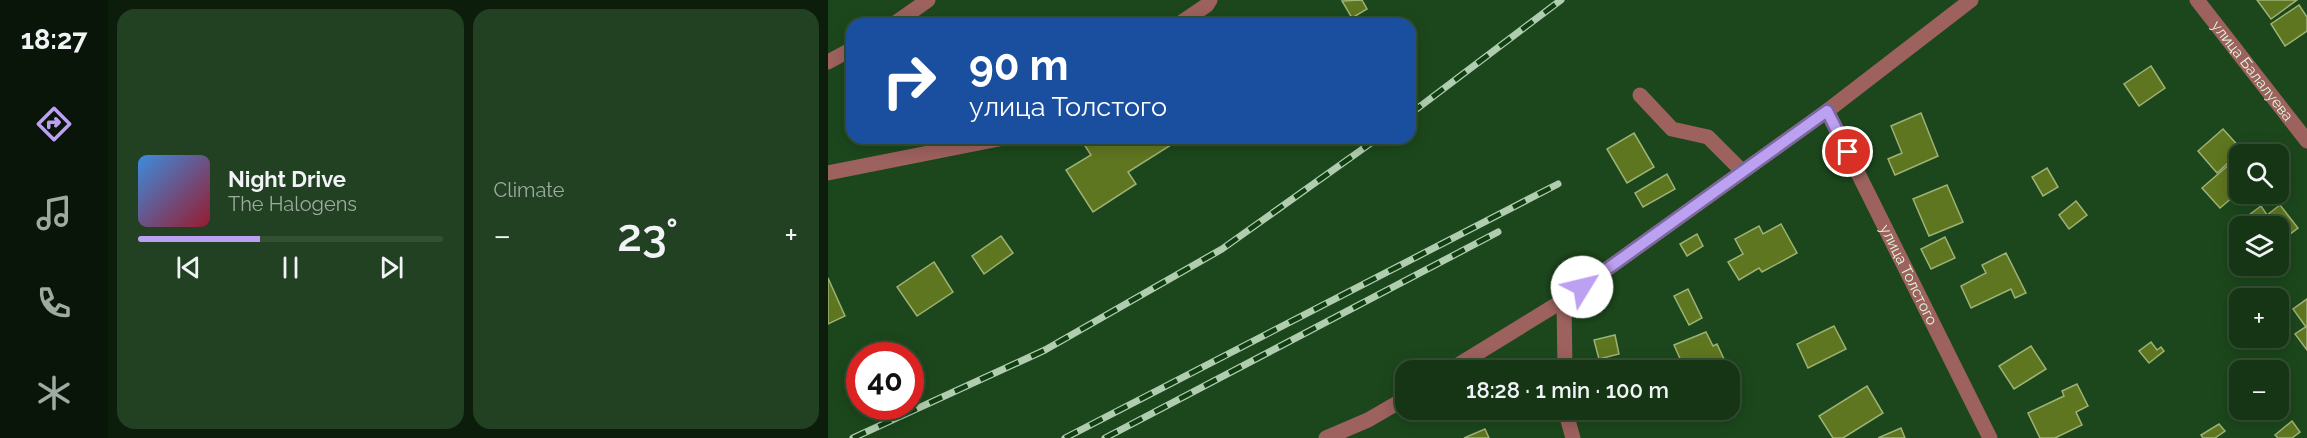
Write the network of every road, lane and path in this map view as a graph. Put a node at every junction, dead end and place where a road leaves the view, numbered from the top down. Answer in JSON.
{"nodes":[{"id":1,"x":928,"y":0,"type":"edge"},
{"id":2,"x":1210,"y":0,"type":"edge"},
{"id":3,"x":1971,"y":0,"type":"edge"},
{"id":4,"x":2197,"y":0,"type":"edge"},
{"id":5,"x":902,"y":18,"type":"edge"},
{"id":6,"x":1188,"y":18,"type":"edge"},
{"id":7,"x":846,"y":52,"type":"edge"},
{"id":8,"x":828,"y":62,"type":"edge"},
{"id":9,"x":1640,"y":94,"type":"dead end"},
{"id":10,"x":1827,"y":111,"type":"junction"},
{"id":11,"x":2307,"y":141,"type":"edge"},
{"id":12,"x":974,"y":144,"type":"edge"},
{"id":13,"x":1742,"y":171,"type":"junction"},
{"id":14,"x":828,"y":173,"type":"edge"},
{"id":15,"x":1564,"y":300,"type":"junction"},
{"id":16,"x":1466,"y":360,"type":"edge"},
{"id":17,"x":1564,"y":360,"type":"edge"},
{"id":18,"x":1395,"y":404,"type":"edge"},
{"id":19,"x":1568,"y":420,"type":"edge"},
{"id":20,"x":1326,"y":438,"type":"edge"},
{"id":21,"x":1573,"y":438,"type":"edge"},
{"id":22,"x":1990,"y":438,"type":"edge"}],
"edges":[{"from":1,"to":5,"type":"street"},
{"from":2,"to":6,"type":"street"},
{"from":3,"to":10,"type":"street"},
{"from":4,"to":11,"type":"street","name":"улица Балалуева"},
{"from":7,"to":8,"type":"street"},
{"from":9,"to":13,"type":"street"},
{"from":10,"to":13,"type":"street"},
{"from":10,"to":22,"type":"street","name":"улица Толстого"},
{"from":12,"to":14,"type":"street"},
{"from":13,"to":15,"type":"street"},
{"from":15,"to":16,"type":"street"},
{"from":15,"to":17,"type":"street"},
{"from":18,"to":20,"type":"street"},
{"from":19,"to":21,"type":"street"}]}
